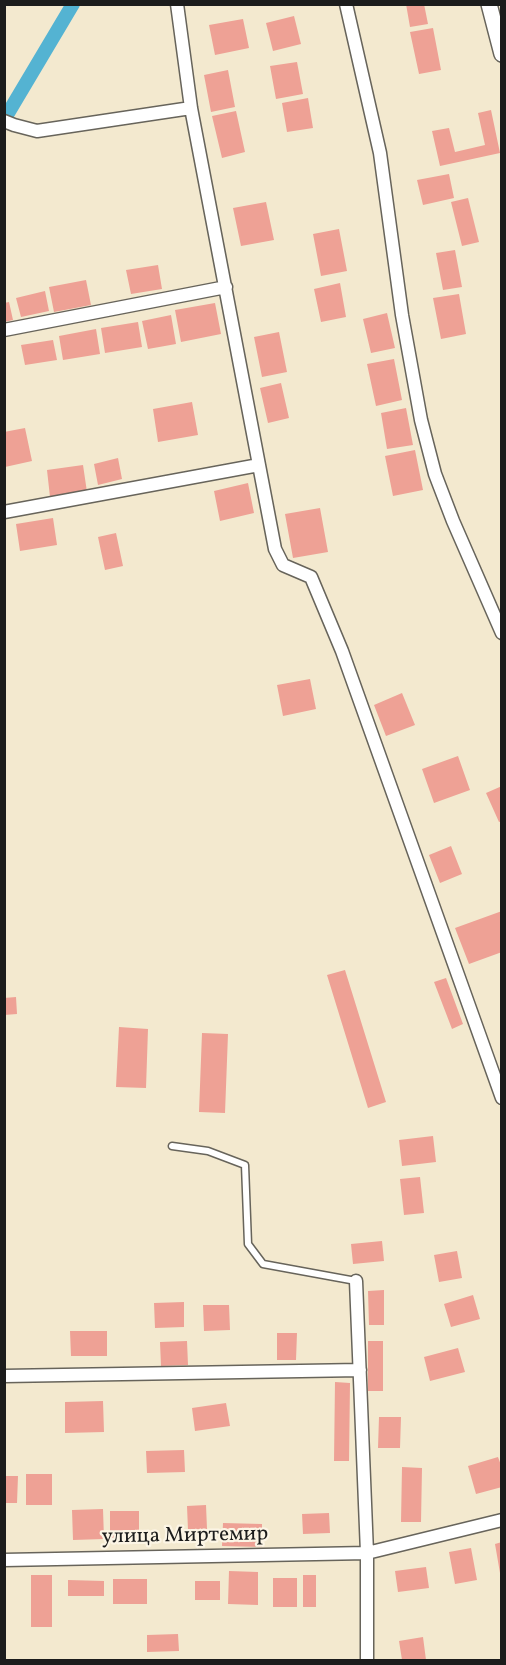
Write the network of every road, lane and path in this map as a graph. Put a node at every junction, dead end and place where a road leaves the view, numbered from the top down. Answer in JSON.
{"nodes":[{"id":1,"x":177,"y":4,"type":"edge"},
{"id":2,"x":346,"y":4,"type":"edge"},
{"id":3,"x":489,"y":4,"type":"edge"},
{"id":4,"x":501,"y":54,"type":"edge"},
{"id":5,"x":191,"y":108,"type":"junction"},
{"id":6,"x":9,"y":123,"type":"edge"},
{"id":7,"x":226,"y":287,"type":"junction"},
{"id":8,"x":4,"y":330,"type":"edge"},
{"id":9,"x":259,"y":465,"type":"junction"},
{"id":10,"x":4,"y":512,"type":"edge"},
{"id":11,"x":501,"y":633,"type":"edge"},
{"id":12,"x":501,"y":1098,"type":"edge"},
{"id":13,"x":172,"y":1146,"type":"dead end"},
{"id":14,"x":356,"y":1281,"type":"joint"},
{"id":15,"x":360,"y":1370,"type":"junction"},
{"id":16,"x":4,"y":1376,"type":"edge"},
{"id":17,"x":501,"y":1520,"type":"edge"},
{"id":18,"x":367,"y":1553,"type":"junction"},
{"id":19,"x":4,"y":1560,"type":"edge"},
{"id":20,"x":367,"y":1660,"type":"edge"}],
"edges":[{"from":1,"to":5,"type":"street"},
{"from":2,"to":11,"type":"street"},
{"from":3,"to":4,"type":"street"},
{"from":5,"to":6,"type":"street"},
{"from":5,"to":7,"type":"street"},
{"from":7,"to":8,"type":"street"},
{"from":7,"to":9,"type":"street"},
{"from":9,"to":10,"type":"street"},
{"from":9,"to":12,"type":"street"},
{"from":13,"to":14,"type":"lane"},
{"from":14,"to":15,"type":"street"},
{"from":15,"to":16,"type":"street"},
{"from":15,"to":18,"type":"street"},
{"from":17,"to":18,"type":"street","name":"улица Миртемир"},
{"from":18,"to":19,"type":"street","name":"улица Миртемир"},
{"from":18,"to":20,"type":"street"}]}
